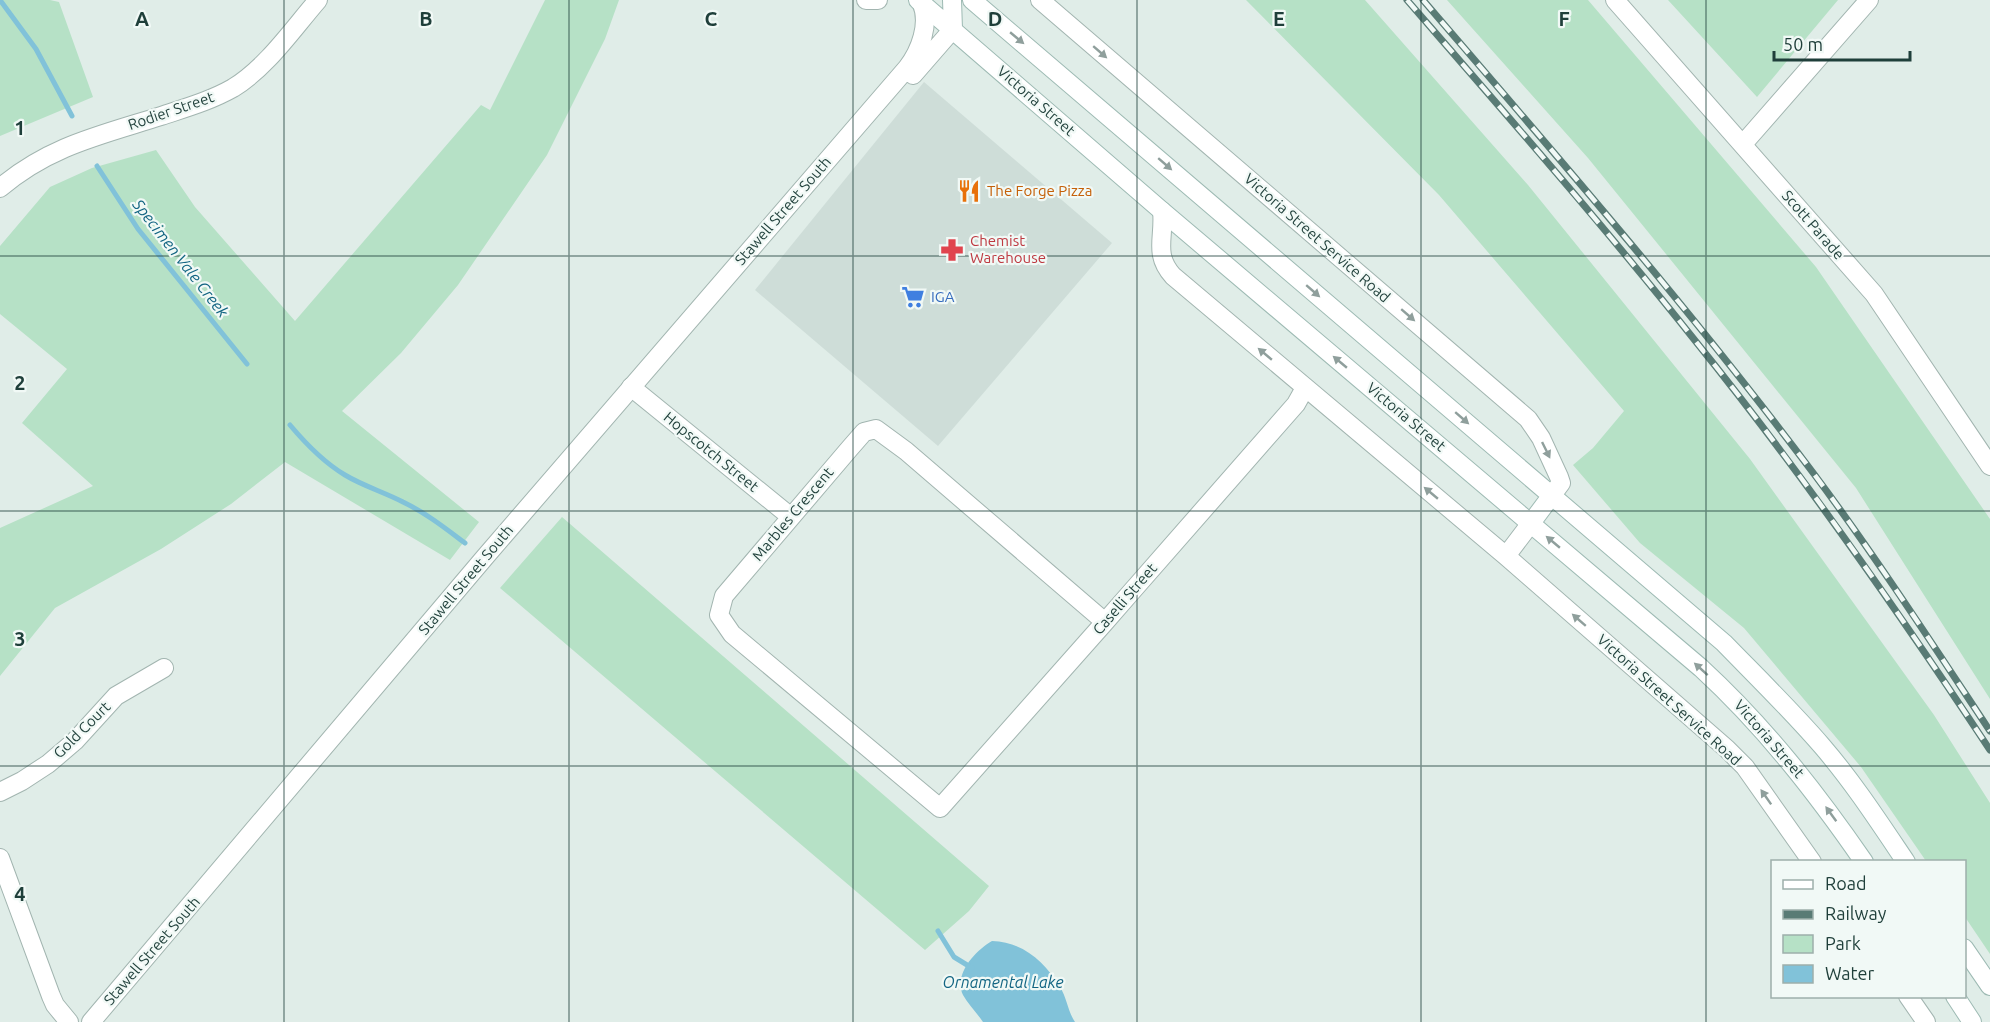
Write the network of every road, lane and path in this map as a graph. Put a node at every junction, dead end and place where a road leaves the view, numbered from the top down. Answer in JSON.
{"nodes":[{"id":1,"x":318,"y":0,"type":"edge"},
{"id":2,"x":866,"y":0,"type":"edge"},
{"id":3,"x":878,"y":0,"type":"edge"},
{"id":4,"x":952,"y":0,"type":"edge"},
{"id":5,"x":972,"y":0,"type":"edge"},
{"id":6,"x":1040,"y":0,"type":"edge"},
{"id":7,"x":1615,"y":0,"type":"edge"},
{"id":8,"x":1869,"y":0,"type":"edge"},
{"id":9,"x":919,"y":1,"type":"edge"},
{"id":10,"x":953,"y":29,"type":"junction"},
{"id":11,"x":844,"y":140,"type":"junction"},
{"id":12,"x":1743,"y":144,"type":"junction"},
{"id":13,"x":0,"y":188,"type":"edge"},
{"id":14,"x":1162,"y":211,"type":"junction"},
{"id":15,"x":631,"y":387,"type":"junction"},
{"id":16,"x":1305,"y":388,"type":"junction"},
{"id":17,"x":1990,"y":466,"type":"edge"},
{"id":18,"x":1552,"y":495,"type":"junction"},
{"id":19,"x":791,"y":517,"type":"junction"},
{"id":20,"x":1531,"y":523,"type":"junction"},
{"id":21,"x":1506,"y":556,"type":"junction"},
{"id":22,"x":1105,"y":622,"type":"junction"},
{"id":23,"x":164,"y":668,"type":"dead end"},
{"id":24,"x":0,"y":792,"type":"edge"},
{"id":25,"x":940,"y":808,"type":"joint"},
{"id":26,"x":0,"y":858,"type":"edge"},
{"id":27,"x":1811,"y":860,"type":"edge"},
{"id":28,"x":1863,"y":860,"type":"edge"},
{"id":29,"x":1905,"y":860,"type":"edge"},
{"id":30,"x":1966,"y":950,"type":"edge"},
{"id":31,"x":1990,"y":986,"type":"edge"},
{"id":32,"x":1909,"y":998,"type":"edge"},
{"id":33,"x":1955,"y":998,"type":"edge"},
{"id":34,"x":69,"y":1022,"type":"edge"},
{"id":35,"x":91,"y":1022,"type":"edge"},
{"id":36,"x":1926,"y":1022,"type":"edge"},
{"id":37,"x":1971,"y":1022,"type":"edge"}],
"edges":[{"from":1,"to":13,"type":"street","name":"Rodier Street"},
{"from":2,"to":3,"type":"street"},
{"from":4,"to":10,"type":"street"},
{"from":5,"to":18,"type":"street","one_way":true},
{"from":6,"to":18,"type":"street","name":"Victoria Street Service Road","one_way":true},
{"from":7,"to":12,"type":"street","name":"Scott Parade"},
{"from":8,"to":12,"type":"street"},
{"from":9,"to":10,"type":"street","name":"Victoria Street"},
{"from":9,"to":11,"type":"street","name":"Stawell Street South"},
{"from":10,"to":11,"type":"street","name":"Stawell Street South"},
{"from":10,"to":14,"type":"street","name":"Victoria Street"},
{"from":11,"to":15,"type":"street","name":"Stawell Street South"},
{"from":12,"to":17,"type":"street","name":"Scott Parade"},
{"from":16,"to":14,"type":"street","name":"Victoria Street Service Road","one_way":true},
{"from":20,"to":14,"type":"street","name":"Victoria Street","one_way":true},
{"from":15,"to":19,"type":"street","name":"Hopscotch Street"},
{"from":15,"to":35,"type":"street","name":"Stawell Street South"},
{"from":21,"to":16,"type":"street","name":"Victoria Street Service Road","one_way":true},
{"from":16,"to":22,"type":"street","name":"Caselli Street"},
{"from":18,"to":20,"type":"street"},
{"from":18,"to":29,"type":"street"},
{"from":19,"to":22,"type":"street","name":"Marbles Crescent"},
{"from":19,"to":25,"type":"street","name":"Marbles Crescent"},
{"from":20,"to":21,"type":"street"},
{"from":28,"to":20,"type":"street","name":"Victoria Street","one_way":true},
{"from":27,"to":21,"type":"street","name":"Victoria Street Service Road","one_way":true},
{"from":22,"to":25,"type":"street","name":"Caselli Street"},
{"from":23,"to":24,"type":"street","name":"Gold Court"},
{"from":26,"to":34,"type":"street"},
{"from":30,"to":31,"type":"street"},
{"from":32,"to":36,"type":"street"},
{"from":33,"to":37,"type":"street"}]}
